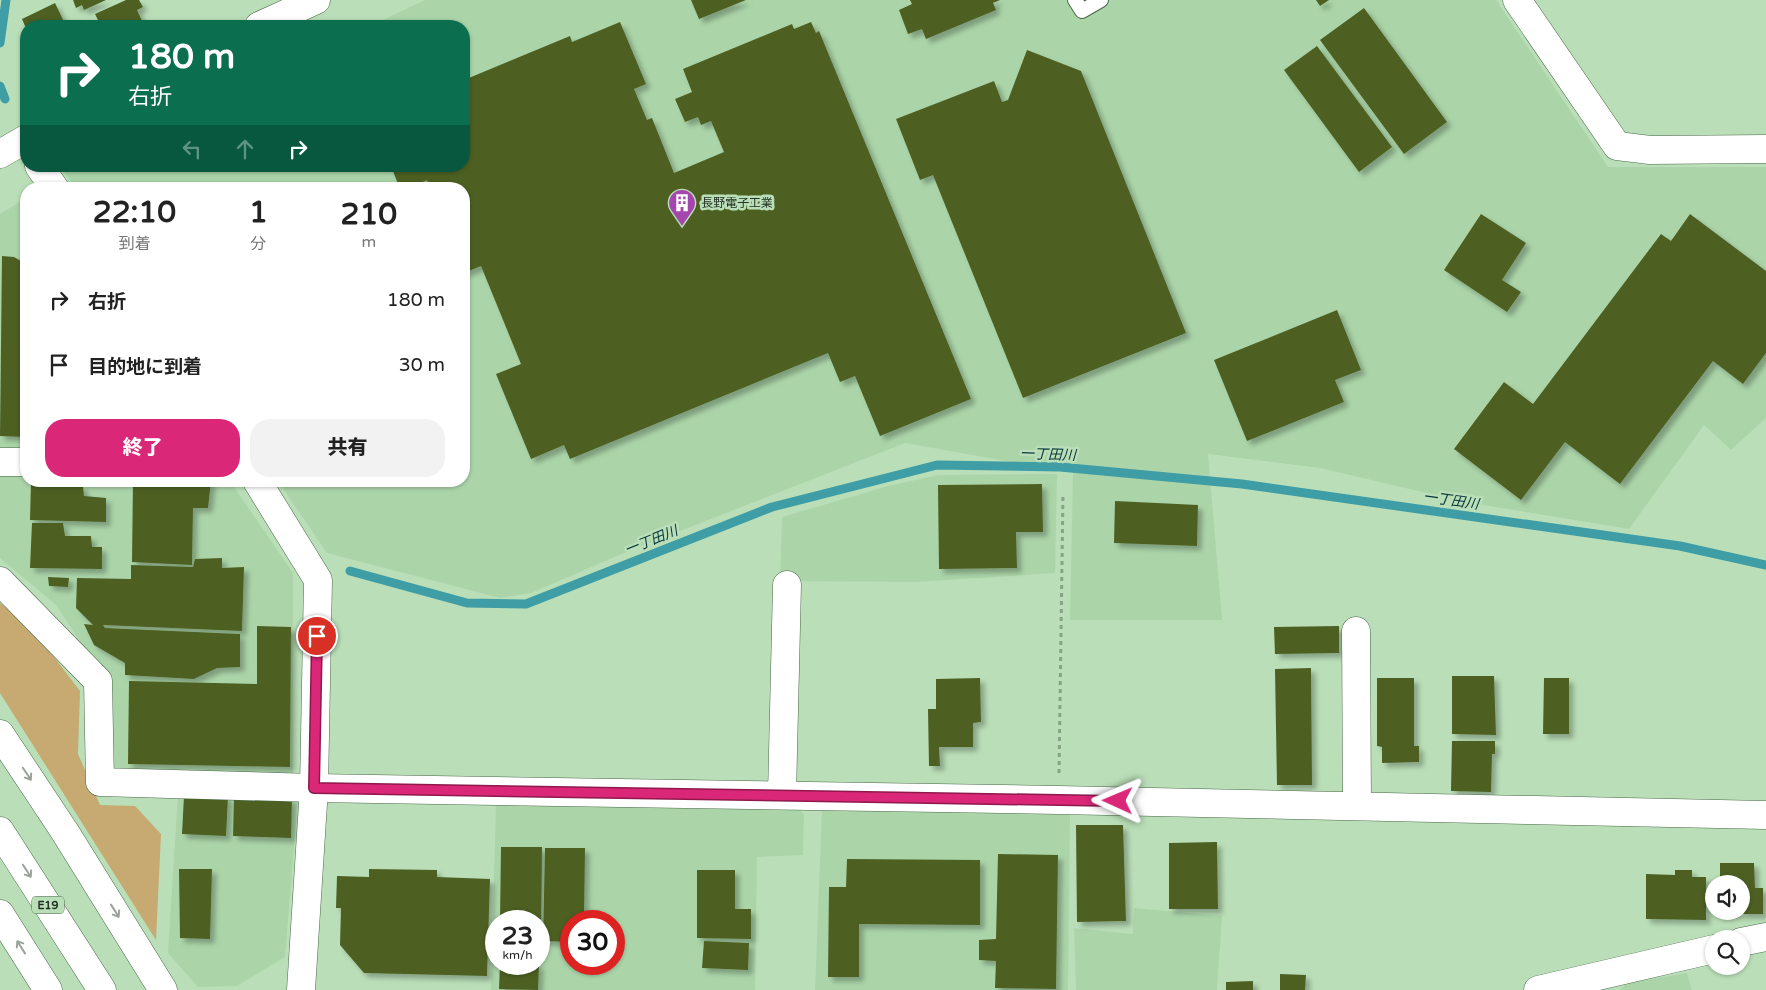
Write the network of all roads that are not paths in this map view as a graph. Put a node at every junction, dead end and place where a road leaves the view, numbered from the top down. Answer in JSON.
{"nodes":[{"id":1,"x":316,"y":0,"type":"edge"},
{"id":2,"x":1075,"y":0,"type":"edge"},
{"id":3,"x":1101,"y":0,"type":"edge"},
{"id":4,"x":1517,"y":0,"type":"edge"},
{"id":5,"x":273,"y":20,"type":"edge"},
{"id":6,"x":1766,"y":149,"type":"edge"},
{"id":7,"x":0,"y":462,"type":"edge"},
{"id":8,"x":20,"y":462,"type":"edge"},
{"id":9,"x":260,"y":487,"type":"edge"},
{"id":10,"x":0,"y":581,"type":"edge"},
{"id":11,"x":787,"y":585,"type":"dead end"},
{"id":12,"x":1356,"y":632,"type":"dead end"},
{"id":13,"x":0,"y":734,"type":"edge"},
{"id":14,"x":314,"y":788,"type":"junction"},
{"id":15,"x":782,"y":795,"type":"junction"},
{"id":16,"x":1357,"y":806,"type":"junction"},
{"id":17,"x":1766,"y":815,"type":"edge"},
{"id":18,"x":0,"y":830,"type":"edge"},
{"id":19,"x":0,"y":914,"type":"edge"},
{"id":20,"x":1766,"y":937,"type":"edge"},
{"id":21,"x":1750,"y":940,"type":"edge"},
{"id":22,"x":1705,"y":952,"type":"edge"},
{"id":23,"x":160,"y":984,"type":"edge"},
{"id":24,"x":1590,"y":984,"type":"edge"},
{"id":25,"x":45,"y":985,"type":"edge"},
{"id":26,"x":99,"y":985,"type":"edge"},
{"id":27,"x":301,"y":990,"type":"edge"},
{"id":28,"x":1538,"y":990,"type":"edge"}],
"edges":[{"from":1,"to":5,"type":"main road"},
{"from":2,"to":3,"type":"lane"},
{"from":4,"to":6,"type":"main road"},
{"from":7,"to":8,"type":"main road"},
{"from":9,"to":14,"type":"main road"},
{"from":10,"to":14,"type":"main road"},
{"from":11,"to":15,"type":"main road"},
{"from":12,"to":16,"type":"main road"},
{"from":13,"to":23,"type":"main road","one_way":true},
{"from":14,"to":15,"type":"main road"},
{"from":14,"to":27,"type":"main road"},
{"from":15,"to":16,"type":"main road"},
{"from":16,"to":17,"type":"main road"},
{"from":18,"to":26,"type":"main road","number":"E19","one_way":true},
{"from":25,"to":19,"type":"main road","one_way":true},
{"from":20,"to":21,"type":"main road"},
{"from":22,"to":24,"type":"main road"},
{"from":24,"to":28,"type":"main road"}]}
